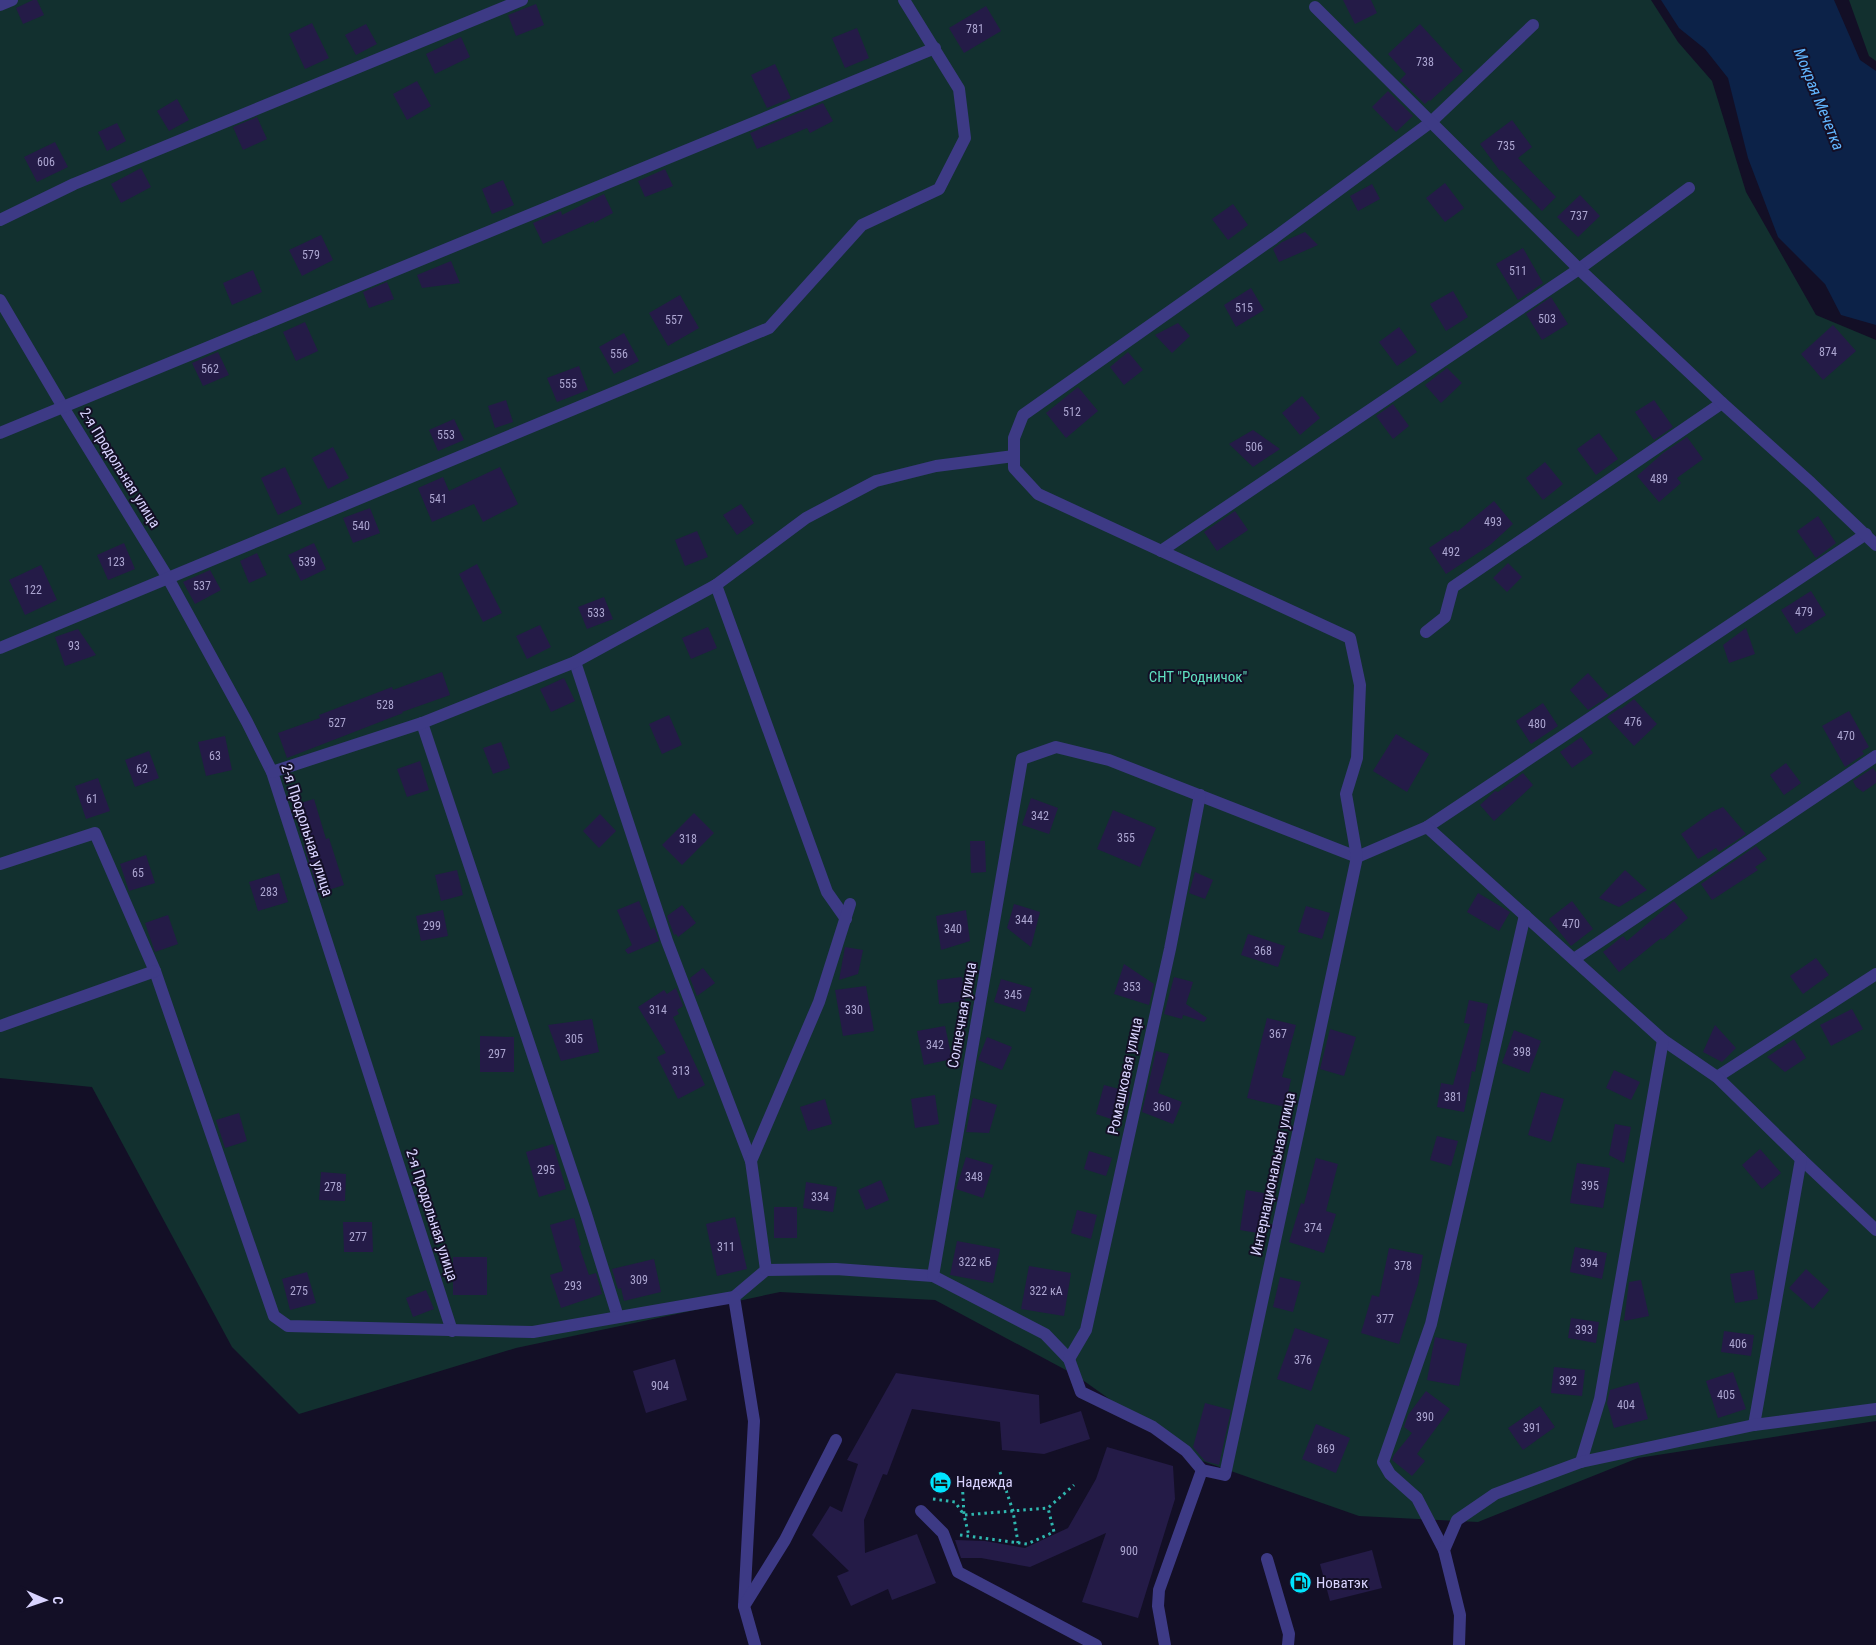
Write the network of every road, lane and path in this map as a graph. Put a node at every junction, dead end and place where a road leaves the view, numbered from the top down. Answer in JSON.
{"nodes":[{"id":1,"x":12,"y":0,"type":"edge"},
{"id":2,"x":522,"y":0,"type":"edge"},
{"id":3,"x":904,"y":0,"type":"edge"},
{"id":4,"x":0,"y":5,"type":"edge"},
{"id":5,"x":1315,"y":7,"type":"dead end"},
{"id":6,"x":1533,"y":25,"type":"dead end"},
{"id":7,"x":935,"y":48,"type":"junction"},
{"id":8,"x":1431,"y":122,"type":"junction"},
{"id":9,"x":1689,"y":188,"type":"dead end"},
{"id":10,"x":0,"y":220,"type":"edge"},
{"id":11,"x":1579,"y":269,"type":"junction"},
{"id":12,"x":0,"y":300,"type":"edge"},
{"id":13,"x":1722,"y":403,"type":"junction"},
{"id":14,"x":63,"y":406,"type":"junction"},
{"id":15,"x":0,"y":433,"type":"edge"},
{"id":16,"x":1014,"y":456,"type":"junction"},
{"id":17,"x":1866,"y":534,"type":"junction"},
{"id":18,"x":1876,"y":546,"type":"edge"},
{"id":19,"x":1161,"y":551,"type":"junction"},
{"id":20,"x":168,"y":578,"type":"junction"},
{"id":21,"x":716,"y":585,"type":"junction"},
{"id":22,"x":1426,"y":632,"type":"dead end"},
{"id":23,"x":0,"y":648,"type":"edge"},
{"id":24,"x":575,"y":662,"type":"junction"},
{"id":25,"x":422,"y":723,"type":"junction"},
{"id":26,"x":1876,"y":756,"type":"edge"},
{"id":27,"x":272,"y":772,"type":"junction"},
{"id":28,"x":1200,"y":795,"type":"junction"},
{"id":29,"x":1427,"y":827,"type":"junction"},
{"id":30,"x":1356,"y":857,"type":"junction"},
{"id":31,"x":0,"y":864,"type":"edge"},
{"id":32,"x":850,"y":904,"type":"dead end"},
{"id":33,"x":1524,"y":915,"type":"junction"},
{"id":34,"x":846,"y":919,"type":"junction"},
{"id":35,"x":1574,"y":959,"type":"junction"},
{"id":36,"x":154,"y":971,"type":"junction"},
{"id":37,"x":1876,"y":974,"type":"edge"},
{"id":38,"x":0,"y":1026,"type":"edge"},
{"id":39,"x":1664,"y":1040,"type":"junction"},
{"id":40,"x":1717,"y":1077,"type":"junction"},
{"id":41,"x":1801,"y":1160,"type":"junction"},
{"id":42,"x":751,"y":1161,"type":"junction"},
{"id":43,"x":1873,"y":1223,"type":"edge"},
{"id":44,"x":766,"y":1270,"type":"junction"},
{"id":45,"x":933,"y":1276,"type":"junction"},
{"id":46,"x":734,"y":1297,"type":"junction"},
{"id":47,"x":618,"y":1316,"type":"junction"},
{"id":48,"x":452,"y":1331,"type":"junction"},
{"id":49,"x":1069,"y":1359,"type":"junction"},
{"id":50,"x":1876,"y":1409,"type":"edge"},
{"id":51,"x":1754,"y":1425,"type":"junction"},
{"id":52,"x":836,"y":1440,"type":"dead end"},
{"id":53,"x":1581,"y":1462,"type":"junction"},
{"id":54,"x":1202,"y":1470,"type":"junction"},
{"id":55,"x":1000,"y":1472,"type":"dead end"},
{"id":56,"x":962,"y":1479,"type":"dead end"},
{"id":57,"x":1074,"y":1485,"type":"dead end"},
{"id":58,"x":934,"y":1507,"type":"dead end"},
{"id":59,"x":1048,"y":1508,"type":"junction"},
{"id":60,"x":920,"y":1510,"type":"dead end"},
{"id":61,"x":1013,"y":1511,"type":"junction"},
{"id":62,"x":964,"y":1515,"type":"junction"},
{"id":63,"x":943,"y":1533,"type":"junction"},
{"id":64,"x":969,"y":1536,"type":"junction"},
{"id":65,"x":1018,"y":1543,"type":"junction"},
{"id":66,"x":1444,"y":1550,"type":"junction"},
{"id":67,"x":1267,"y":1559,"type":"dead end"},
{"id":68,"x":744,"y":1606,"type":"junction"},
{"id":69,"x":755,"y":1645,"type":"edge"},
{"id":70,"x":1096,"y":1645,"type":"edge"},
{"id":71,"x":1165,"y":1645,"type":"edge"},
{"id":72,"x":1288,"y":1645,"type":"edge"},
{"id":73,"x":1459,"y":1645,"type":"edge"}],
"edges":[{"from":1,"to":4,"type":"street"},
{"from":2,"to":10,"type":"street"},
{"from":3,"to":7,"type":"street"},
{"from":5,"to":8,"type":"street"},
{"from":6,"to":8,"type":"street"},
{"from":7,"to":14,"type":"street"},
{"from":7,"to":20,"type":"street"},
{"from":8,"to":11,"type":"street"},
{"from":8,"to":16,"type":"street"},
{"from":9,"to":11,"type":"street"},
{"from":11,"to":13,"type":"street"},
{"from":11,"to":19,"type":"street"},
{"from":12,"to":14,"type":"street","name":"2-я Продольная улица"},
{"from":13,"to":17,"type":"street"},
{"from":13,"to":22,"type":"street"},
{"from":14,"to":15,"type":"street"},
{"from":14,"to":20,"type":"street","name":"2-я Продольная улица"},
{"from":16,"to":19,"type":"street"},
{"from":16,"to":21,"type":"street"},
{"from":17,"to":18,"type":"street"},
{"from":17,"to":29,"type":"street"},
{"from":19,"to":30,"type":"street"},
{"from":20,"to":23,"type":"street"},
{"from":20,"to":27,"type":"street","name":"2-я Продольная улица"},
{"from":21,"to":24,"type":"street"},
{"from":21,"to":34,"type":"street"},
{"from":24,"to":25,"type":"street"},
{"from":24,"to":42,"type":"street"},
{"from":25,"to":27,"type":"street"},
{"from":25,"to":47,"type":"street"},
{"from":26,"to":35,"type":"street"},
{"from":27,"to":48,"type":"street","name":"2-я Продольная улица"},
{"from":28,"to":30,"type":"street"},
{"from":28,"to":45,"type":"street","name":"Солнечная улица"},
{"from":28,"to":49,"type":"street","name":"Ромашковая улица"},
{"from":29,"to":30,"type":"street"},
{"from":29,"to":33,"type":"street"},
{"from":30,"to":54,"type":"street","name":"Интернациональная улица"},
{"from":31,"to":36,"type":"street"},
{"from":32,"to":34,"type":"street"},
{"from":33,"to":35,"type":"street"},
{"from":33,"to":66,"type":"street"},
{"from":34,"to":42,"type":"street"},
{"from":35,"to":39,"type":"street"},
{"from":36,"to":38,"type":"street"},
{"from":36,"to":48,"type":"street"},
{"from":37,"to":40,"type":"street"},
{"from":39,"to":40,"type":"street"},
{"from":39,"to":53,"type":"street"},
{"from":40,"to":41,"type":"street"},
{"from":41,"to":43,"type":"street"},
{"from":41,"to":51,"type":"street"},
{"from":42,"to":44,"type":"street"},
{"from":44,"to":45,"type":"street"},
{"from":44,"to":46,"type":"street"},
{"from":45,"to":49,"type":"street"},
{"from":46,"to":47,"type":"street"},
{"from":46,"to":68,"type":"street"},
{"from":47,"to":48,"type":"street"},
{"from":49,"to":54,"type":"street"},
{"from":50,"to":51,"type":"street"},
{"from":51,"to":53,"type":"street"},
{"from":52,"to":68,"type":"street"},
{"from":53,"to":66,"type":"street"},
{"from":54,"to":71,"type":"street"},
{"from":55,"to":61,"type":"path"},
{"from":56,"to":62,"type":"path"},
{"from":57,"to":59,"type":"path"},
{"from":58,"to":62,"type":"path"},
{"from":59,"to":61,"type":"path"},
{"from":59,"to":65,"type":"path"},
{"from":60,"to":63,"type":"street"},
{"from":61,"to":62,"type":"path"},
{"from":61,"to":65,"type":"path"},
{"from":62,"to":64,"type":"path"},
{"from":63,"to":64,"type":"path"},
{"from":63,"to":70,"type":"street"},
{"from":64,"to":65,"type":"path"},
{"from":66,"to":73,"type":"street"},
{"from":67,"to":72,"type":"street"},
{"from":68,"to":69,"type":"street"}]}
